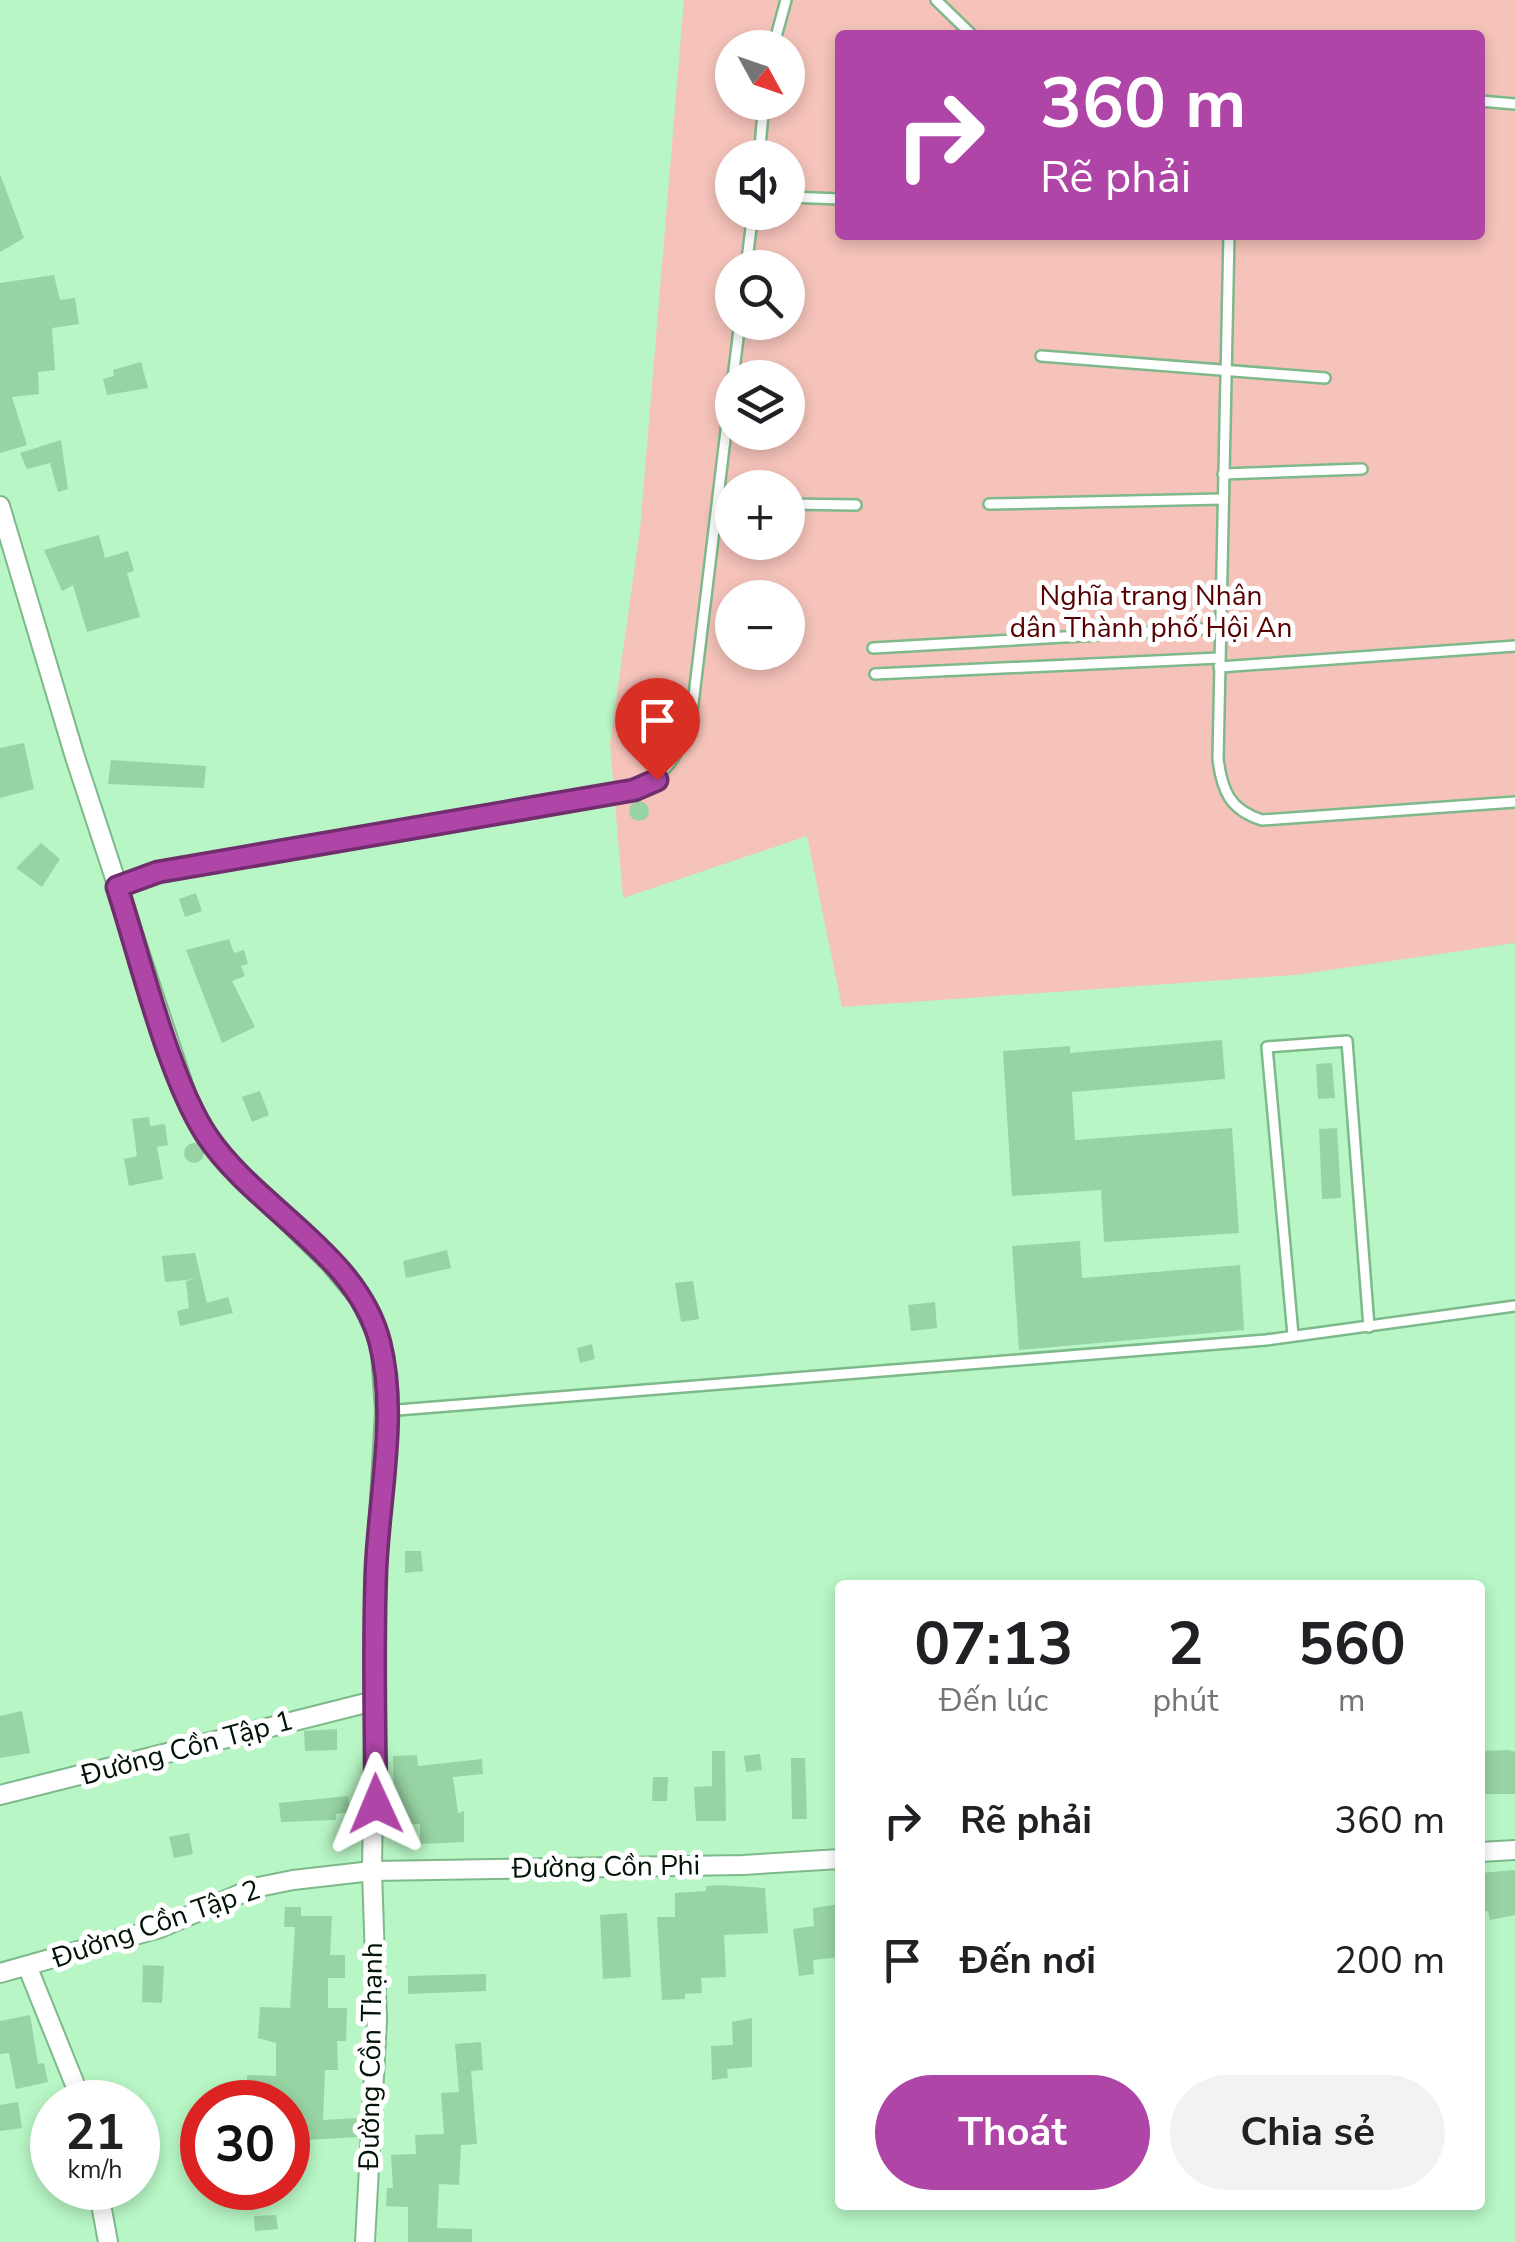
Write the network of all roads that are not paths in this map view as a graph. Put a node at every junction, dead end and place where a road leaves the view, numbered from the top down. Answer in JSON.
{"nodes":[{"id":1,"x":786,"y":0,"type":"edge"},
{"id":2,"x":936,"y":0,"type":"edge"},
{"id":3,"x":778,"y":30,"type":"edge"},
{"id":4,"x":967,"y":30,"type":"edge"},
{"id":5,"x":1485,"y":101,"type":"edge"},
{"id":6,"x":1515,"y":104,"type":"edge"},
{"id":7,"x":805,"y":198,"type":"edge"},
{"id":8,"x":835,"y":200,"type":"edge"},
{"id":9,"x":1229,"y":240,"type":"edge"},
{"id":10,"x":1041,"y":356,"type":"dead end"},
{"id":11,"x":1226,"y":373,"type":"junction"},
{"id":12,"x":1325,"y":378,"type":"dead end"},
{"id":13,"x":1362,"y":469,"type":"dead end"},
{"id":14,"x":1223,"y":474,"type":"junction"},
{"id":15,"x":1223,"y":499,"type":"junction"},
{"id":16,"x":805,"y":504,"type":"edge"},
{"id":17,"x":989,"y":504,"type":"dead end"},
{"id":18,"x":856,"y":505,"type":"dead end"},
{"id":19,"x":0,"y":506,"type":"edge"},
{"id":20,"x":715,"y":512,"type":"edge"},
{"id":21,"x":1220,"y":628,"type":"junction"},
{"id":22,"x":1515,"y":646,"type":"edge"},
{"id":23,"x":873,"y":648,"type":"dead end"},
{"id":24,"x":1219,"y":663,"type":"junction"},
{"id":25,"x":875,"y":674,"type":"dead end"},
{"id":26,"x":1515,"y":802,"type":"edge"},
{"id":27,"x":117,"y":887,"type":"junction"},
{"id":28,"x":1515,"y":1306,"type":"edge"},
{"id":29,"x":1368,"y":1326,"type":"junction"},
{"id":30,"x":1293,"y":1336,"type":"junction"},
{"id":31,"x":385,"y":1411,"type":"junction"},
{"id":32,"x":374,"y":1701,"type":"junction"},
{"id":33,"x":0,"y":1795,"type":"edge"},
{"id":34,"x":1515,"y":1850,"type":"edge"},
{"id":35,"x":1485,"y":1852,"type":"edge"},
{"id":36,"x":835,"y":1859,"type":"edge"},
{"id":37,"x":372,"y":1871,"type":"junction"},
{"id":38,"x":28,"y":1968,"type":"junction"},
{"id":39,"x":0,"y":1974,"type":"edge"},
{"id":40,"x":73,"y":2080,"type":"edge"},
{"id":41,"x":102,"y":2210,"type":"edge"},
{"id":42,"x":108,"y":2242,"type":"edge"},
{"id":43,"x":365,"y":2242,"type":"edge"}],
"edges":[{"from":1,"to":3,"type":"lane"},
{"from":2,"to":4,"type":"lane"},
{"from":5,"to":6,"type":"lane"},
{"from":7,"to":8,"type":"lane"},
{"from":9,"to":11,"type":"lane"},
{"from":10,"to":11,"type":"lane"},
{"from":11,"to":12,"type":"lane"},
{"from":11,"to":14,"type":"lane"},
{"from":13,"to":14,"type":"lane"},
{"from":14,"to":15,"type":"lane"},
{"from":15,"to":17,"type":"lane"},
{"from":15,"to":21,"type":"lane"},
{"from":16,"to":18,"type":"lane"},
{"from":19,"to":27,"type":"street","name":"Đường Cồn Thạnh"},
{"from":20,"to":27,"type":"lane"},
{"from":21,"to":23,"type":"lane"},
{"from":21,"to":24,"type":"lane"},
{"from":22,"to":24,"type":"lane"},
{"from":24,"to":25,"type":"lane"},
{"from":24,"to":26,"type":"lane"},
{"from":27,"to":31,"type":"street","name":"Đường Cồn Thạnh"},
{"from":28,"to":29,"type":"lane"},
{"from":29,"to":30,"type":"lane"},
{"from":29,"to":30,"type":"lane"},
{"from":30,"to":31,"type":"lane"},
{"from":31,"to":32,"type":"street","name":"Đường Cồn Thạnh"},
{"from":32,"to":33,"type":"street","name":"Đường Cồn Tập 1"},
{"from":32,"to":37,"type":"street","name":"Đường Cồn Thạnh"},
{"from":34,"to":35,"type":"street"},
{"from":36,"to":37,"type":"street","name":"Đường Cồn Phi"},
{"from":37,"to":38,"type":"street","name":"Đường Cồn Tập 2"},
{"from":37,"to":43,"type":"street","name":"Đường Cồn Thạnh"},
{"from":38,"to":39,"type":"street","name":"Đường Cồn Tập 2"},
{"from":38,"to":40,"type":"street"},
{"from":41,"to":42,"type":"street"}]}
